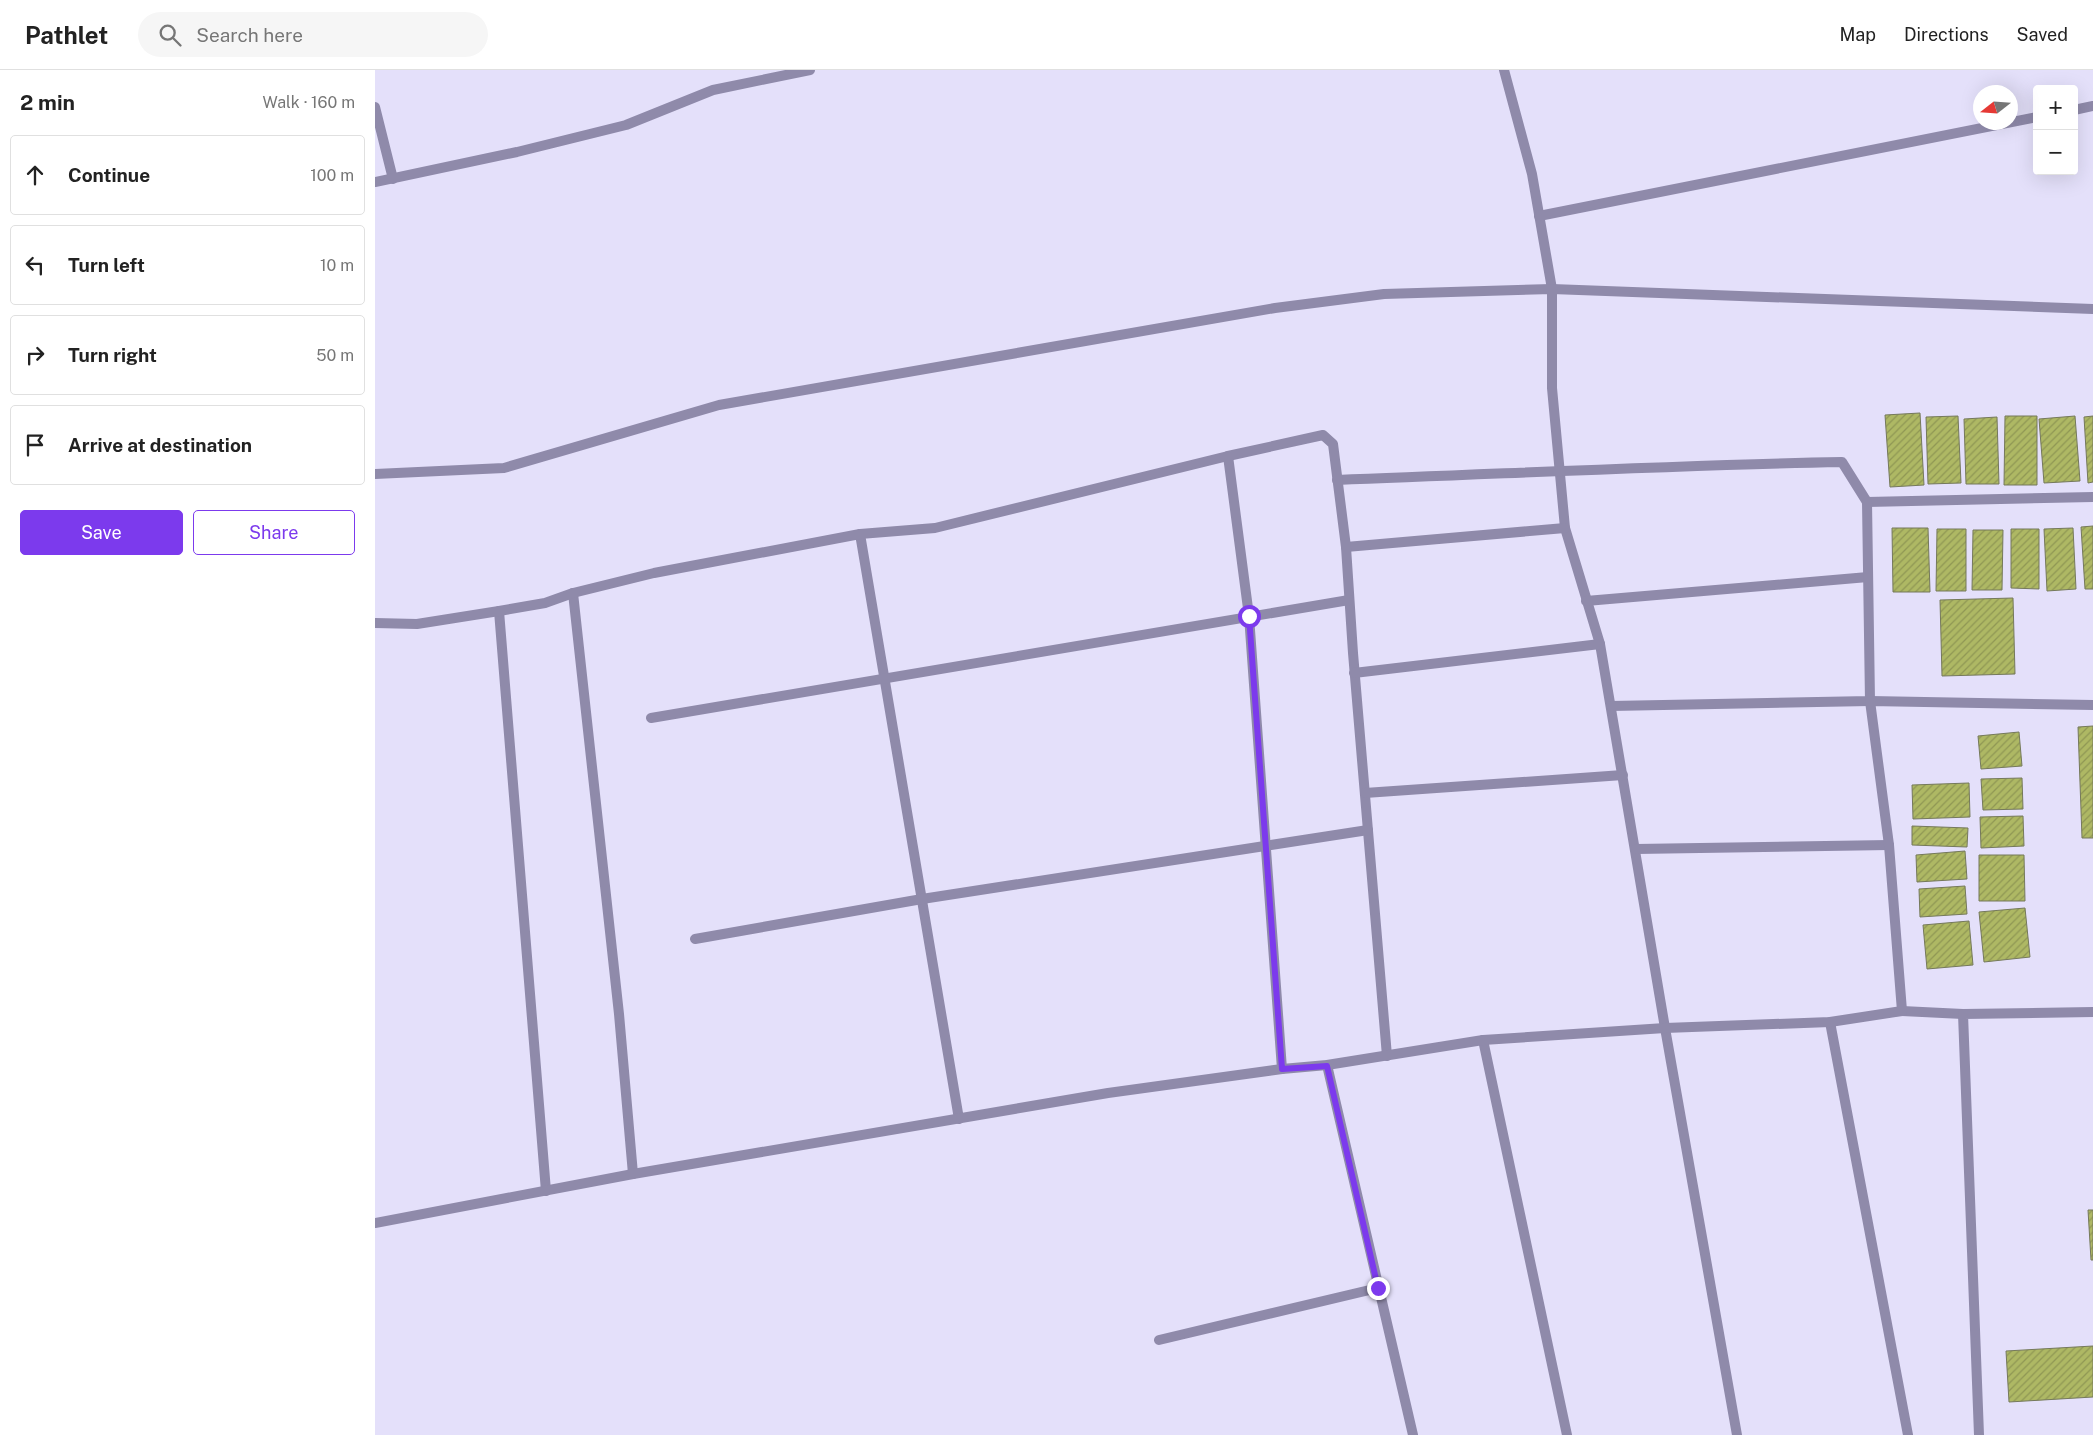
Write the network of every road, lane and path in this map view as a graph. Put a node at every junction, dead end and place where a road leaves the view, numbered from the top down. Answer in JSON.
{"nodes":[{"id":1,"x":810,"y":70,"type":"edge"},
{"id":2,"x":1504,"y":70,"type":"edge"},
{"id":3,"x":2093,"y":106,"type":"edge"},
{"id":4,"x":375,"y":107,"type":"edge"},
{"id":5,"x":2078,"y":109,"type":"edge"},
{"id":6,"x":2033,"y":118,"type":"edge"},
{"id":7,"x":393,"y":179,"type":"junction"},
{"id":8,"x":375,"y":182,"type":"edge"},
{"id":9,"x":1539,"y":216,"type":"junction"},
{"id":10,"x":1552,"y":289,"type":"junction"},
{"id":11,"x":2093,"y":309,"type":"edge"},
{"id":12,"x":1227,"y":456,"type":"junction"},
{"id":13,"x":1559,"y":472,"type":"junction"},
{"id":14,"x":375,"y":474,"type":"edge"},
{"id":15,"x":1337,"y":480,"type":"junction"},
{"id":16,"x":2093,"y":497,"type":"edge"},
{"id":17,"x":1867,"y":502,"type":"junction"},
{"id":18,"x":1565,"y":528,"type":"junction"},
{"id":19,"x":859,"y":534,"type":"junction"},
{"id":20,"x":1346,"y":547,"type":"junction"},
{"id":21,"x":1868,"y":576,"type":"junction"},
{"id":22,"x":573,"y":593,"type":"junction"},
{"id":23,"x":1349,"y":600,"type":"junction"},
{"id":24,"x":1586,"y":600,"type":"junction"},
{"id":25,"x":499,"y":611,"type":"junction"},
{"id":26,"x":1249,"y":616,"type":"junction"},
{"id":27,"x":375,"y":624,"type":"edge"},
{"id":28,"x":1600,"y":644,"type":"junction"},
{"id":29,"x":1354,"y":673,"type":"junction"},
{"id":30,"x":886,"y":680,"type":"junction"},
{"id":31,"x":1870,"y":701,"type":"junction"},
{"id":32,"x":2093,"y":705,"type":"edge"},
{"id":33,"x":1611,"y":706,"type":"junction"},
{"id":34,"x":651,"y":718,"type":"dead end"},
{"id":35,"x":1623,"y":775,"type":"junction"},
{"id":36,"x":1365,"y":792,"type":"junction"},
{"id":37,"x":1368,"y":830,"type":"junction"},
{"id":38,"x":1889,"y":845,"type":"junction"},
{"id":39,"x":1265,"y":846,"type":"junction"},
{"id":40,"x":1636,"y":849,"type":"junction"},
{"id":41,"x":922,"y":899,"type":"junction"},
{"id":42,"x":695,"y":939,"type":"dead end"},
{"id":43,"x":1902,"y":1011,"type":"junction"},
{"id":44,"x":2093,"y":1012,"type":"edge"},
{"id":45,"x":1963,"y":1014,"type":"junction"},
{"id":46,"x":1830,"y":1022,"type":"junction"},
{"id":47,"x":1665,"y":1028,"type":"junction"},
{"id":48,"x":1483,"y":1040,"type":"junction"},
{"id":49,"x":1387,"y":1056,"type":"junction"},
{"id":50,"x":1327,"y":1066,"type":"junction"},
{"id":51,"x":1282,"y":1069,"type":"junction"},
{"id":52,"x":959,"y":1119,"type":"junction"},
{"id":53,"x":633,"y":1174,"type":"junction"},
{"id":54,"x":546,"y":1191,"type":"junction"},
{"id":55,"x":375,"y":1223,"type":"edge"},
{"id":56,"x":1378,"y":1288,"type":"junction"},
{"id":57,"x":1159,"y":1340,"type":"dead end"},
{"id":58,"x":1413,"y":1435,"type":"edge"},
{"id":59,"x":1567,"y":1435,"type":"edge"},
{"id":60,"x":1737,"y":1435,"type":"edge"},
{"id":61,"x":1907,"y":1435,"type":"edge"},
{"id":62,"x":1979,"y":1435,"type":"edge"}],
"edges":[{"from":1,"to":7,"type":"street"},
{"from":2,"to":9,"type":"street"},
{"from":3,"to":5,"type":"street"},
{"from":4,"to":7,"type":"street"},
{"from":6,"to":9,"type":"street"},
{"from":7,"to":8,"type":"street"},
{"from":9,"to":10,"type":"street"},
{"from":10,"to":11,"type":"street"},
{"from":10,"to":13,"type":"street"},
{"from":10,"to":14,"type":"street"},
{"from":12,"to":15,"type":"street"},
{"from":12,"to":19,"type":"street"},
{"from":12,"to":26,"type":"street"},
{"from":13,"to":15,"type":"street"},
{"from":13,"to":17,"type":"street"},
{"from":13,"to":18,"type":"street"},
{"from":15,"to":20,"type":"street"},
{"from":16,"to":17,"type":"street"},
{"from":17,"to":21,"type":"street"},
{"from":18,"to":20,"type":"street"},
{"from":18,"to":24,"type":"street"},
{"from":19,"to":22,"type":"street"},
{"from":19,"to":30,"type":"street"},
{"from":20,"to":23,"type":"street"},
{"from":21,"to":24,"type":"street"},
{"from":21,"to":31,"type":"street"},
{"from":22,"to":25,"type":"street"},
{"from":22,"to":53,"type":"street"},
{"from":23,"to":26,"type":"street"},
{"from":23,"to":29,"type":"street"},
{"from":24,"to":28,"type":"street"},
{"from":25,"to":27,"type":"street"},
{"from":25,"to":54,"type":"street"},
{"from":26,"to":30,"type":"street"},
{"from":26,"to":39,"type":"street"},
{"from":28,"to":29,"type":"street"},
{"from":28,"to":33,"type":"street"},
{"from":29,"to":36,"type":"street"},
{"from":30,"to":34,"type":"street"},
{"from":30,"to":41,"type":"street"},
{"from":31,"to":32,"type":"street"},
{"from":31,"to":33,"type":"street"},
{"from":31,"to":38,"type":"street"},
{"from":33,"to":35,"type":"street"},
{"from":35,"to":36,"type":"street"},
{"from":35,"to":40,"type":"street"},
{"from":36,"to":37,"type":"street"},
{"from":37,"to":39,"type":"street"},
{"from":37,"to":49,"type":"street"},
{"from":38,"to":40,"type":"street"},
{"from":38,"to":43,"type":"street"},
{"from":39,"to":41,"type":"street"},
{"from":39,"to":51,"type":"street"},
{"from":40,"to":47,"type":"street"},
{"from":41,"to":42,"type":"street"},
{"from":41,"to":52,"type":"street"},
{"from":43,"to":45,"type":"street"},
{"from":43,"to":46,"type":"street"},
{"from":44,"to":45,"type":"street"},
{"from":45,"to":62,"type":"street"},
{"from":46,"to":47,"type":"street"},
{"from":46,"to":61,"type":"street"},
{"from":47,"to":48,"type":"street"},
{"from":47,"to":60,"type":"street"},
{"from":48,"to":49,"type":"street"},
{"from":48,"to":59,"type":"street"},
{"from":49,"to":50,"type":"street"},
{"from":50,"to":51,"type":"street"},
{"from":50,"to":56,"type":"street"},
{"from":51,"to":52,"type":"street"},
{"from":52,"to":53,"type":"street"},
{"from":53,"to":54,"type":"street"},
{"from":54,"to":55,"type":"street"},
{"from":56,"to":57,"type":"street"},
{"from":56,"to":58,"type":"street"}]}
